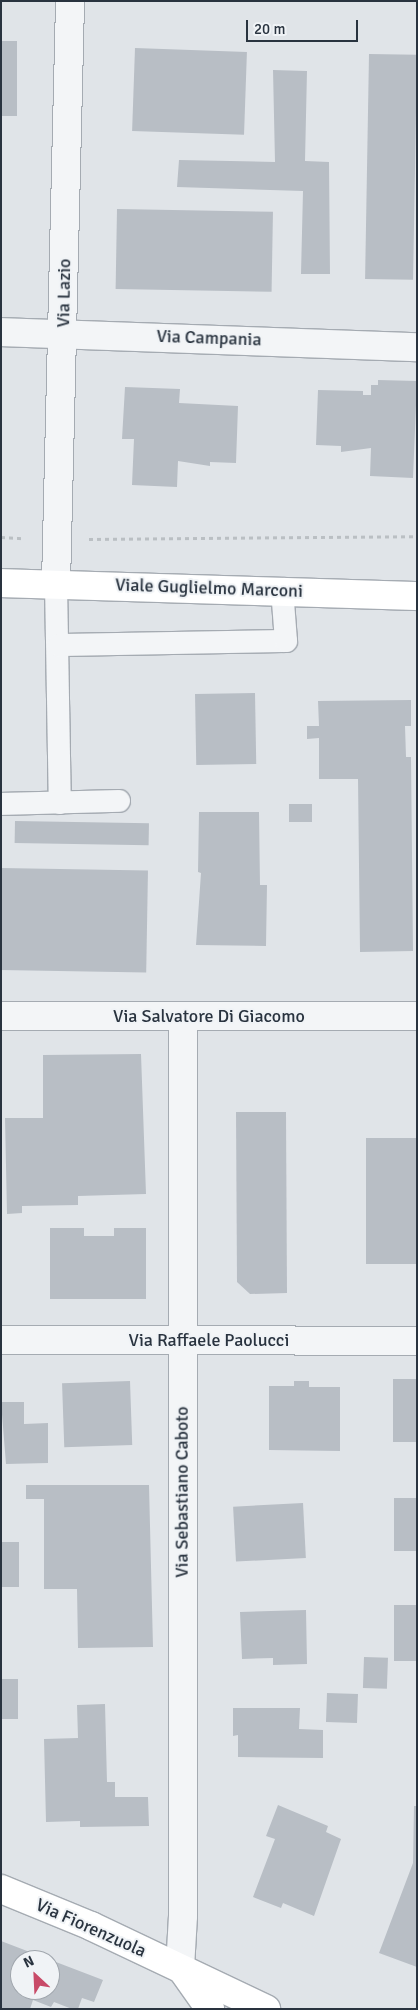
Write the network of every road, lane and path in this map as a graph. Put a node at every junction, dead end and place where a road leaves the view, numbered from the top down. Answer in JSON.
{"nodes":[{"id":1,"x":70,"y":1,"type":"edge"},
{"id":2,"x":1,"y":332,"type":"edge"},
{"id":3,"x":64,"y":332,"type":"junction"},
{"id":4,"x":417,"y":346,"type":"edge"},
{"id":5,"x":417,"y":536,"type":"edge"},
{"id":6,"x":1,"y":538,"type":"edge"},
{"id":7,"x":55,"y":539,"type":"junction"},
{"id":8,"x":1,"y":583,"type":"edge"},
{"id":9,"x":56,"y":584,"type":"junction"},
{"id":10,"x":282,"y":589,"type":"junction"},
{"id":11,"x":417,"y":596,"type":"edge"},
{"id":12,"x":59,"y":645,"type":"junction"},
{"id":13,"x":119,"y":801,"type":"dead end"},
{"id":14,"x":60,"y":803,"type":"junction"},
{"id":15,"x":1,"y":804,"type":"edge"},
{"id":16,"x":1,"y":1016,"type":"edge"},
{"id":17,"x":183,"y":1016,"type":"junction"},
{"id":18,"x":417,"y":1016,"type":"edge"},
{"id":19,"x":1,"y":1340,"type":"edge"},
{"id":20,"x":181,"y":1340,"type":"junction"},
{"id":21,"x":417,"y":1340,"type":"edge"},
{"id":22,"x":1,"y":1889,"type":"edge"},
{"id":23,"x":180,"y":1968,"type":"junction"},
{"id":24,"x":210,"y":2009,"type":"edge"},
{"id":25,"x":266,"y":2009,"type":"edge"}],
"edges":[{"from":1,"to":3,"type":"street","name":"Via Lazio"},
{"from":2,"to":3,"type":"street","name":"Via Campania"},
{"from":3,"to":4,"type":"street","name":"Via Campania"},
{"from":3,"to":7,"type":"street","name":"Via Lazio"},
{"from":5,"to":7,"type":"path"},
{"from":6,"to":7,"type":"path"},
{"from":7,"to":9,"type":"street","name":"Via Lazio"},
{"from":8,"to":9,"type":"main road","name":"Viale Guglielmo Marconi"},
{"from":9,"to":10,"type":"main road","name":"Viale Guglielmo Marconi"},
{"from":9,"to":12,"type":"lane"},
{"from":10,"to":11,"type":"main road","name":"Viale Guglielmo Marconi"},
{"from":10,"to":12,"type":"lane"},
{"from":12,"to":14,"type":"lane"},
{"from":13,"to":14,"type":"lane"},
{"from":14,"to":15,"type":"lane"},
{"from":16,"to":17,"type":"street","name":"Via Salvatore Di Giacomo"},
{"from":17,"to":18,"type":"street","name":"Via Salvatore Di Giacomo"},
{"from":17,"to":20,"type":"street","name":"Via Sebastiano Caboto"},
{"from":19,"to":20,"type":"street","name":"Via Raffaele Paolucci"},
{"from":20,"to":21,"type":"street","name":"Via Raffaele Paolucci"},
{"from":20,"to":23,"type":"street","name":"Via Sebastiano Caboto"},
{"from":22,"to":23,"type":"main road","name":"Via Fiorenzuola"},
{"from":23,"to":24,"type":"main road"},
{"from":23,"to":25,"type":"main road","name":"Via Fiorenzuola"}]}
